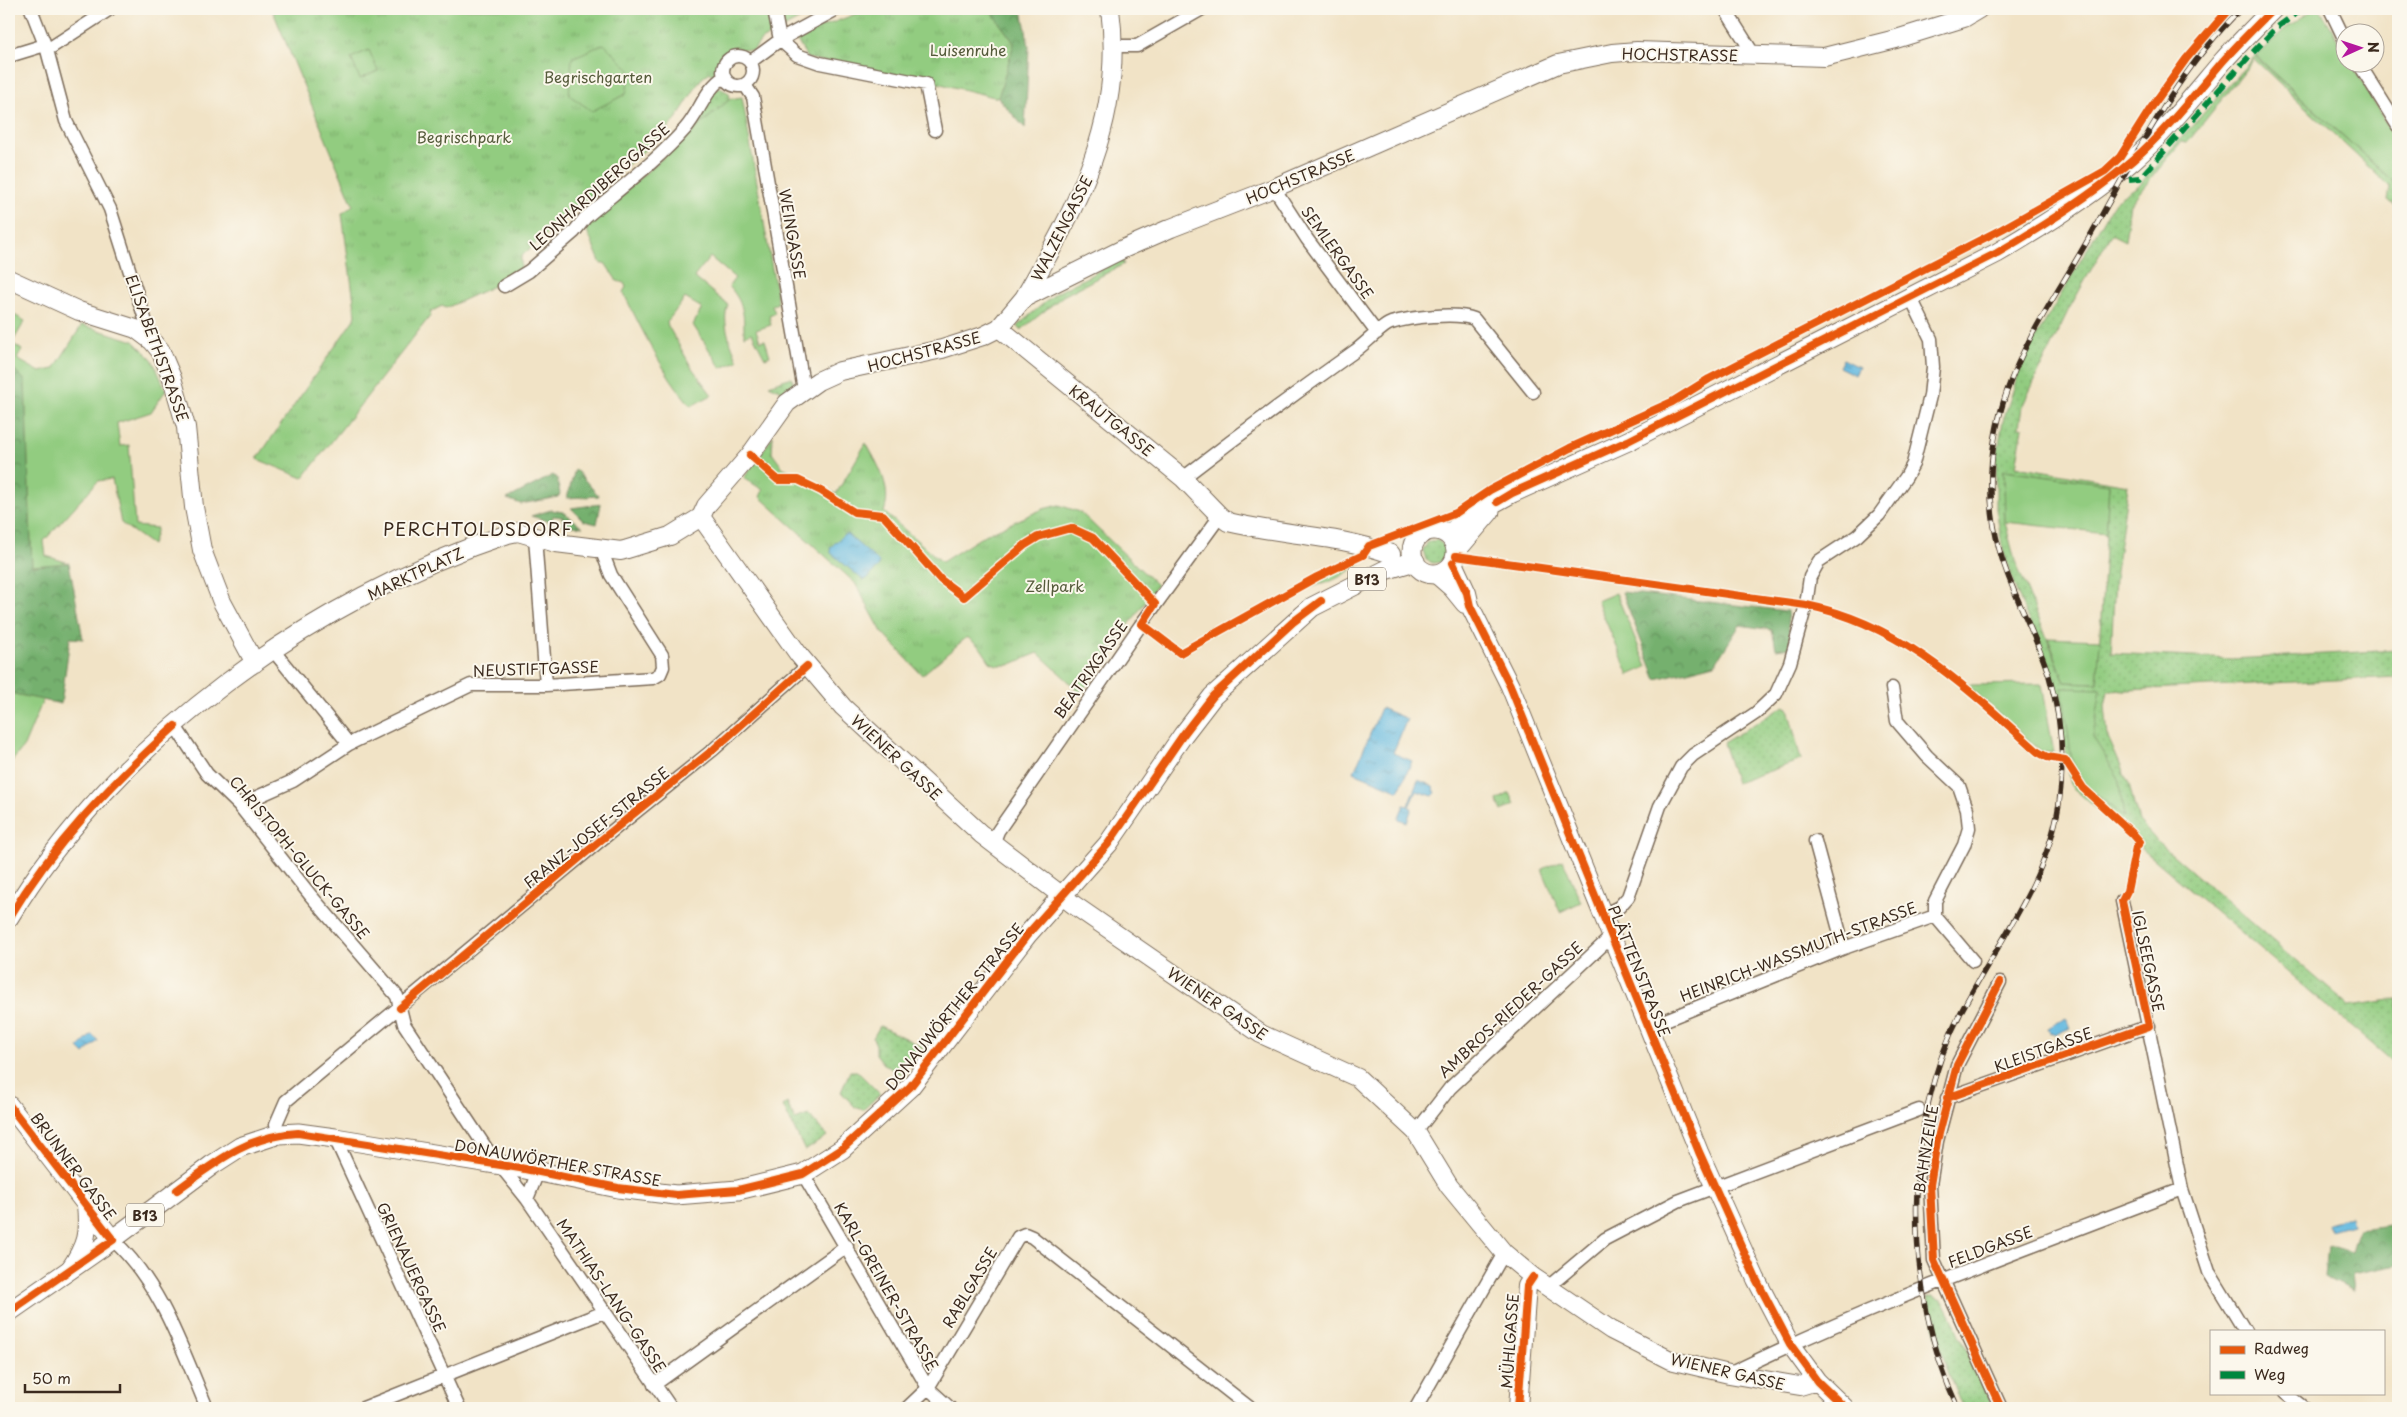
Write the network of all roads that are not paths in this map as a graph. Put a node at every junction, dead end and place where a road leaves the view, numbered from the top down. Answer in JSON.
{"nodes":[{"id":1,"x":31,"y":9,"type":"edge"},
{"id":2,"x":110,"y":9,"type":"edge"},
{"id":3,"x":774,"y":9,"type":"edge"},
{"id":4,"x":837,"y":9,"type":"edge"},
{"id":5,"x":1110,"y":9,"type":"edge"},
{"id":6,"x":1202,"y":9,"type":"edge"},
{"id":7,"x":1725,"y":9,"type":"edge"},
{"id":8,"x":1979,"y":9,"type":"edge"},
{"id":9,"x":2273,"y":9,"type":"edge"},
{"id":10,"x":2330,"y":9,"type":"edge"},
{"id":11,"x":2336,"y":22,"type":"edge"},
{"id":12,"x":780,"y":40,"type":"junction"},
{"id":13,"x":1114,"y":46,"type":"junction"},
{"id":14,"x":46,"y":47,"type":"junction"},
{"id":15,"x":1754,"y":55,"type":"junction"},
{"id":16,"x":9,"y":56,"type":"edge"},
{"id":17,"x":750,"y":62,"type":"junction"},
{"id":18,"x":2364,"y":72,"type":"edge"},
{"id":19,"x":724,"y":77,"type":"junction"},
{"id":20,"x":745,"y":85,"type":"junction"},
{"id":21,"x":2398,"y":126,"type":"edge"},
{"id":22,"x":935,"y":130,"type":"dead end"},
{"id":23,"x":1274,"y":188,"type":"junction"},
{"id":24,"x":9,"y":278,"type":"edge"},
{"id":25,"x":504,"y":286,"type":"dead end"},
{"id":26,"x":1024,"y":298,"type":"junction"},
{"id":27,"x":1911,"y":298,"type":"junction"},
{"id":28,"x":999,"y":328,"type":"junction"},
{"id":29,"x":1377,"y":333,"type":"junction"},
{"id":30,"x":152,"y":341,"type":"junction"},
{"id":31,"x":804,"y":390,"type":"junction"},
{"id":32,"x":1533,"y":392,"type":"dead end"},
{"id":33,"x":1183,"y":478,"type":"junction"},
{"id":34,"x":1497,"y":502,"type":"junction"},
{"id":35,"x":1220,"y":516,"type":"junction"},
{"id":36,"x":701,"y":518,"type":"junction"},
{"id":37,"x":1445,"y":534,"type":"junction"},
{"id":38,"x":536,"y":537,"type":"junction"},
{"id":39,"x":601,"y":548,"type":"junction"},
{"id":40,"x":1391,"y":554,"type":"junction"},
{"id":41,"x":1414,"y":554,"type":"junction"},
{"id":42,"x":1455,"y":557,"type":"junction"},
{"id":43,"x":1436,"y":574,"type":"junction"},
{"id":44,"x":1320,"y":602,"type":"junction"},
{"id":45,"x":1470,"y":606,"type":"junction"},
{"id":46,"x":272,"y":649,"type":"junction"},
{"id":47,"x":255,"y":663,"type":"junction"},
{"id":48,"x":807,"y":666,"type":"junction"},
{"id":49,"x":546,"y":685,"type":"junction"},
{"id":50,"x":1892,"y":688,"type":"dead end"},
{"id":51,"x":175,"y":726,"type":"junction"},
{"id":52,"x":349,"y":744,"type":"junction"},
{"id":53,"x":239,"y":805,"type":"junction"},
{"id":54,"x":1815,"y":841,"type":"dead end"},
{"id":55,"x":993,"y":844,"type":"junction"},
{"id":56,"x":1063,"y":897,"type":"junction"},
{"id":57,"x":2122,"y":901,"type":"dead end"},
{"id":58,"x":1602,"y":915,"type":"junction"},
{"id":59,"x":1935,"y":916,"type":"junction"},
{"id":60,"x":9,"y":918,"type":"edge"},
{"id":61,"x":1611,"y":937,"type":"junction"},
{"id":62,"x":1844,"y":948,"type":"junction"},
{"id":63,"x":1973,"y":961,"type":"dead end"},
{"id":64,"x":2000,"y":982,"type":"dead end"},
{"id":65,"x":400,"y":1008,"type":"junction"},
{"id":66,"x":2148,"y":1026,"type":"junction"},
{"id":67,"x":1648,"y":1027,"type":"junction"},
{"id":68,"x":1947,"y":1098,"type":"junction"},
{"id":69,"x":9,"y":1105,"type":"edge"},
{"id":70,"x":1919,"y":1110,"type":"dead end"},
{"id":71,"x":1416,"y":1132,"type":"junction"},
{"id":72,"x":279,"y":1134,"type":"junction"},
{"id":73,"x":335,"y":1138,"type":"junction"},
{"id":74,"x":501,"y":1166,"type":"junction"},
{"id":75,"x":538,"y":1172,"type":"junction"},
{"id":76,"x":803,"y":1174,"type":"junction"},
{"id":77,"x":1714,"y":1186,"type":"junction"},
{"id":78,"x":2182,"y":1189,"type":"junction"},
{"id":79,"x":527,"y":1199,"type":"junction"},
{"id":80,"x":86,"y":1205,"type":"junction"},
{"id":81,"x":113,"y":1240,"type":"junction"},
{"id":82,"x":847,"y":1246,"type":"junction"},
{"id":83,"x":1504,"y":1253,"type":"junction"},
{"id":84,"x":70,"y":1270,"type":"junction"},
{"id":85,"x":1533,"y":1277,"type":"junction"},
{"id":86,"x":1943,"y":1282,"type":"junction"},
{"id":87,"x":1548,"y":1287,"type":"junction"},
{"id":88,"x":9,"y":1312,"type":"edge"},
{"id":89,"x":604,"y":1312,"type":"junction"},
{"id":90,"x":2244,"y":1330,"type":"edge"},
{"id":91,"x":1790,"y":1344,"type":"junction"},
{"id":92,"x":1729,"y":1374,"type":"junction"},
{"id":93,"x":443,"y":1375,"type":"junction"},
{"id":94,"x":1817,"y":1381,"type":"junction"},
{"id":95,"x":654,"y":1385,"type":"junction"},
{"id":96,"x":928,"y":1388,"type":"junction"},
{"id":97,"x":2287,"y":1394,"type":"edge"},
{"id":98,"x":207,"y":1408,"type":"edge"},
{"id":99,"x":363,"y":1408,"type":"edge"},
{"id":100,"x":459,"y":1408,"type":"edge"},
{"id":101,"x":671,"y":1408,"type":"edge"},
{"id":102,"x":907,"y":1408,"type":"edge"},
{"id":103,"x":950,"y":1408,"type":"edge"},
{"id":104,"x":1250,"y":1408,"type":"edge"},
{"id":105,"x":1416,"y":1408,"type":"edge"},
{"id":106,"x":1518,"y":1408,"type":"edge"},
{"id":107,"x":1846,"y":1408,"type":"edge"},
{"id":108,"x":2000,"y":1408,"type":"edge"},
{"id":109,"x":2304,"y":1408,"type":"edge"}],
"edges":[{"from":1,"to":14,"type":"street","name":"ELISABETHSTRASSE"},
{"from":2,"to":14,"type":"street"},
{"from":3,"to":12,"type":"street"},
{"from":4,"to":12,"type":"street"},
{"from":5,"to":13,"type":"main road","name":"WALZENGASSE"},
{"from":6,"to":13,"type":"street"},
{"from":7,"to":15,"type":"street"},
{"from":8,"to":15,"type":"main road","name":"HOCHSTRASSE"},
{"from":9,"to":27,"type":"main road"},
{"from":10,"to":11,"type":"street"},
{"from":12,"to":17,"type":"street"},
{"from":12,"to":22,"type":"street"},
{"from":13,"to":26,"type":"main road","name":"WALZENGASSE"},
{"from":14,"to":16,"type":"street"},
{"from":14,"to":30,"type":"street","name":"ELISABETHSTRASSE"},
{"from":15,"to":23,"type":"main road","name":"HOCHSTRASSE"},
{"from":17,"to":19,"type":"street"},
{"from":17,"to":20,"type":"street"},
{"from":18,"to":21,"type":"street"},
{"from":19,"to":20,"type":"street"},
{"from":19,"to":25,"type":"street","name":"LEONHARDIBERGGASSE"},
{"from":20,"to":31,"type":"street","name":"WEINGASSE"},
{"from":23,"to":26,"type":"main road","name":"HOCHSTRASSE"},
{"from":23,"to":29,"type":"street","name":"SEMLERGASSE"},
{"from":24,"to":30,"type":"main road"},
{"from":26,"to":28,"type":"main road","name":"HOCHSTRASSE"},
{"from":27,"to":34,"type":"main road"},
{"from":27,"to":58,"type":"street"},
{"from":28,"to":31,"type":"main road","name":"HOCHSTRASSE"},
{"from":28,"to":33,"type":"main road","name":"KRAUTGASSE"},
{"from":29,"to":32,"type":"street"},
{"from":29,"to":33,"type":"street"},
{"from":30,"to":47,"type":"main road","name":"ELISABETHSTRASSE"},
{"from":31,"to":36,"type":"main road","name":"HOCHSTRASSE"},
{"from":33,"to":35,"type":"main road","name":"KRAUTGASSE"},
{"from":34,"to":37,"type":"main road"},
{"from":34,"to":42,"type":"main road"},
{"from":35,"to":40,"type":"main road"},
{"from":35,"to":55,"type":"street","name":"BEATRIXGASSE"},
{"from":36,"to":39,"type":"main road","name":"MARKTPLATZ"},
{"from":36,"to":48,"type":"main road","name":"WIENER GASSE"},
{"from":37,"to":41,"type":"main road","number":"B13"},
{"from":37,"to":42,"type":"main road"},
{"from":38,"to":39,"type":"main road","name":"MARKTPLATZ"},
{"from":38,"to":46,"type":"main road","name":"MARKTPLATZ"},
{"from":38,"to":49,"type":"street"},
{"from":39,"to":49,"type":"street","name":"NEUSTIFTGASSE"},
{"from":40,"to":41,"type":"main road","name":"DONAUWÖRTHER STRASSE","number":"B13"},
{"from":40,"to":44,"type":"main road","name":"DONAUWÖRTHER STRASSE","number":"B13"},
{"from":41,"to":43,"type":"main road"},
{"from":41,"to":44,"type":"main road","name":"DONAUWÖRTHER STRASSE","number":"B13"},
{"from":42,"to":43,"type":"main road"},
{"from":42,"to":45,"type":"main road","name":"PLÄTTENSTRASSE"},
{"from":43,"to":45,"type":"main road","name":"PLÄTTENSTRASSE"},
{"from":44,"to":56,"type":"main road","name":"DONAUWÖRTHER STRASSE","number":"B13"},
{"from":45,"to":58,"type":"main road","name":"PLÄTTENSTRASSE"},
{"from":46,"to":47,"type":"main road","name":"MARKTPLATZ"},
{"from":46,"to":52,"type":"street"},
{"from":47,"to":51,"type":"main road","name":"MARKTPLATZ"},
{"from":48,"to":55,"type":"main road","name":"WIENER GASSE"},
{"from":48,"to":65,"type":"street","name":"FRANZ-JOSEF-STRASSE"},
{"from":49,"to":52,"type":"street","name":"NEUSTIFTGASSE"},
{"from":50,"to":59,"type":"street"},
{"from":51,"to":53,"type":"street","name":"CHRISTOPH-GLUCK-GASSE"},
{"from":51,"to":60,"type":"main road"},
{"from":52,"to":53,"type":"street","name":"NEUSTIFTGASSE"},
{"from":53,"to":65,"type":"street","name":"CHRISTOPH-GLUCK-GASSE"},
{"from":54,"to":62,"type":"street"},
{"from":55,"to":56,"type":"main road","name":"WIENER GASSE"},
{"from":56,"to":71,"type":"main road","name":"WIENER GASSE"},
{"from":56,"to":76,"type":"main road","name":"DONAUWÖRTHER STRASSE","number":"B13"},
{"from":57,"to":66,"type":"street","name":"IGLSEEGASSE"},
{"from":58,"to":61,"type":"main road","name":"PLÄTTENSTRASSE"},
{"from":59,"to":62,"type":"street","name":"HEINRICH-WASSMUTH-STRASSE"},
{"from":59,"to":63,"type":"street","name":"HEINRICH-WASSMUTH-STRASSE"},
{"from":61,"to":67,"type":"main road","name":"PLÄTTENSTRASSE"},
{"from":61,"to":71,"type":"street","name":"AMBROS-RIEDER-GASSE"},
{"from":62,"to":67,"type":"street","name":"HEINRICH-WASSMUTH-STRASSE"},
{"from":64,"to":68,"type":"street","name":"BAHNZEILE"},
{"from":65,"to":72,"type":"street","name":"FRANZ-JOSEF-STRASSE"},
{"from":65,"to":74,"type":"street","name":"MATHIAS-LANG-GASSE"},
{"from":66,"to":68,"type":"street","name":"KLEISTGASSE"},
{"from":66,"to":78,"type":"street","name":"IGLSEEGASSE"},
{"from":67,"to":77,"type":"main road","name":"PLÄTTENSTRASSE"},
{"from":68,"to":86,"type":"street","name":"BAHNZEILE"},
{"from":69,"to":80,"type":"main road","name":"BRUNNER GASSE"},
{"from":70,"to":77,"type":"street"},
{"from":71,"to":83,"type":"main road","name":"WIENER GASSE"},
{"from":72,"to":73,"type":"main road","name":"DONAUWÖRTHER STRASSE","number":"B13"},
{"from":72,"to":81,"type":"main road","name":"DONAUWÖRTHER STRASSE","number":"B13"},
{"from":73,"to":74,"type":"main road","name":"DONAUWÖRTHER STRASSE","number":"B13"},
{"from":73,"to":93,"type":"street","name":"GRIENAUERGASSE"},
{"from":74,"to":75,"type":"main road","name":"DONAUWÖRTHER STRASSE","number":"B13"},
{"from":74,"to":79,"type":"street","name":"MATHIAS-LANG-GASSE"},
{"from":75,"to":76,"type":"main road","name":"DONAUWÖRTHER STRASSE","number":"B13"},
{"from":75,"to":79,"type":"street"},
{"from":76,"to":82,"type":"street","name":"KARL-GREINER-STRASSE"},
{"from":77,"to":87,"type":"street"},
{"from":77,"to":91,"type":"main road","name":"PLÄTTENSTRASSE"},
{"from":78,"to":86,"type":"street","name":"FELDGASSE"},
{"from":78,"to":90,"type":"street","name":"IGLSEEGASSE"},
{"from":79,"to":89,"type":"street","name":"MATHIAS-LANG-GASSE"},
{"from":80,"to":81,"type":"main road","name":"BRUNNER GASSE"},
{"from":80,"to":84,"type":"main road","name":"BRUNNER GASSE"},
{"from":81,"to":84,"type":"main road","name":"BRUNNER GASSE","number":"B13"},
{"from":81,"to":98,"type":"street"},
{"from":82,"to":95,"type":"street"},
{"from":82,"to":96,"type":"street","name":"KARL-GREINER-STRASSE"},
{"from":83,"to":85,"type":"main road","name":"WIENER GASSE"},
{"from":83,"to":105,"type":"street"},
{"from":84,"to":88,"type":"main road","name":"BRUNNER GASSE","number":"B13"},
{"from":85,"to":87,"type":"main road","name":"WIENER GASSE"},
{"from":85,"to":106,"type":"main road","name":"MÜHLGASSE"},
{"from":86,"to":91,"type":"street","name":"FELDGASSE"},
{"from":86,"to":108,"type":"street","name":"BAHNZEILE"},
{"from":87,"to":92,"type":"main road","name":"WIENER GASSE"},
{"from":89,"to":93,"type":"street"},
{"from":89,"to":95,"type":"street","name":"MATHIAS-LANG-GASSE"},
{"from":91,"to":92,"type":"street","name":"FELDGASSE"},
{"from":91,"to":94,"type":"main road","name":"PLÄTTENSTRASSE"},
{"from":92,"to":94,"type":"main road","name":"WIENER GASSE"},
{"from":93,"to":99,"type":"street"},
{"from":93,"to":100,"type":"street","name":"GRIENAUERGASSE"},
{"from":94,"to":107,"type":"main road"},
{"from":95,"to":101,"type":"street","name":"MATHIAS-LANG-GASSE"},
{"from":96,"to":102,"type":"street","name":"RABLGASSE"},
{"from":96,"to":103,"type":"street","name":"KARL-GREINER-STRASSE"},
{"from":96,"to":104,"type":"street","name":"RABLGASSE"},
{"from":97,"to":109,"type":"street"}]}
